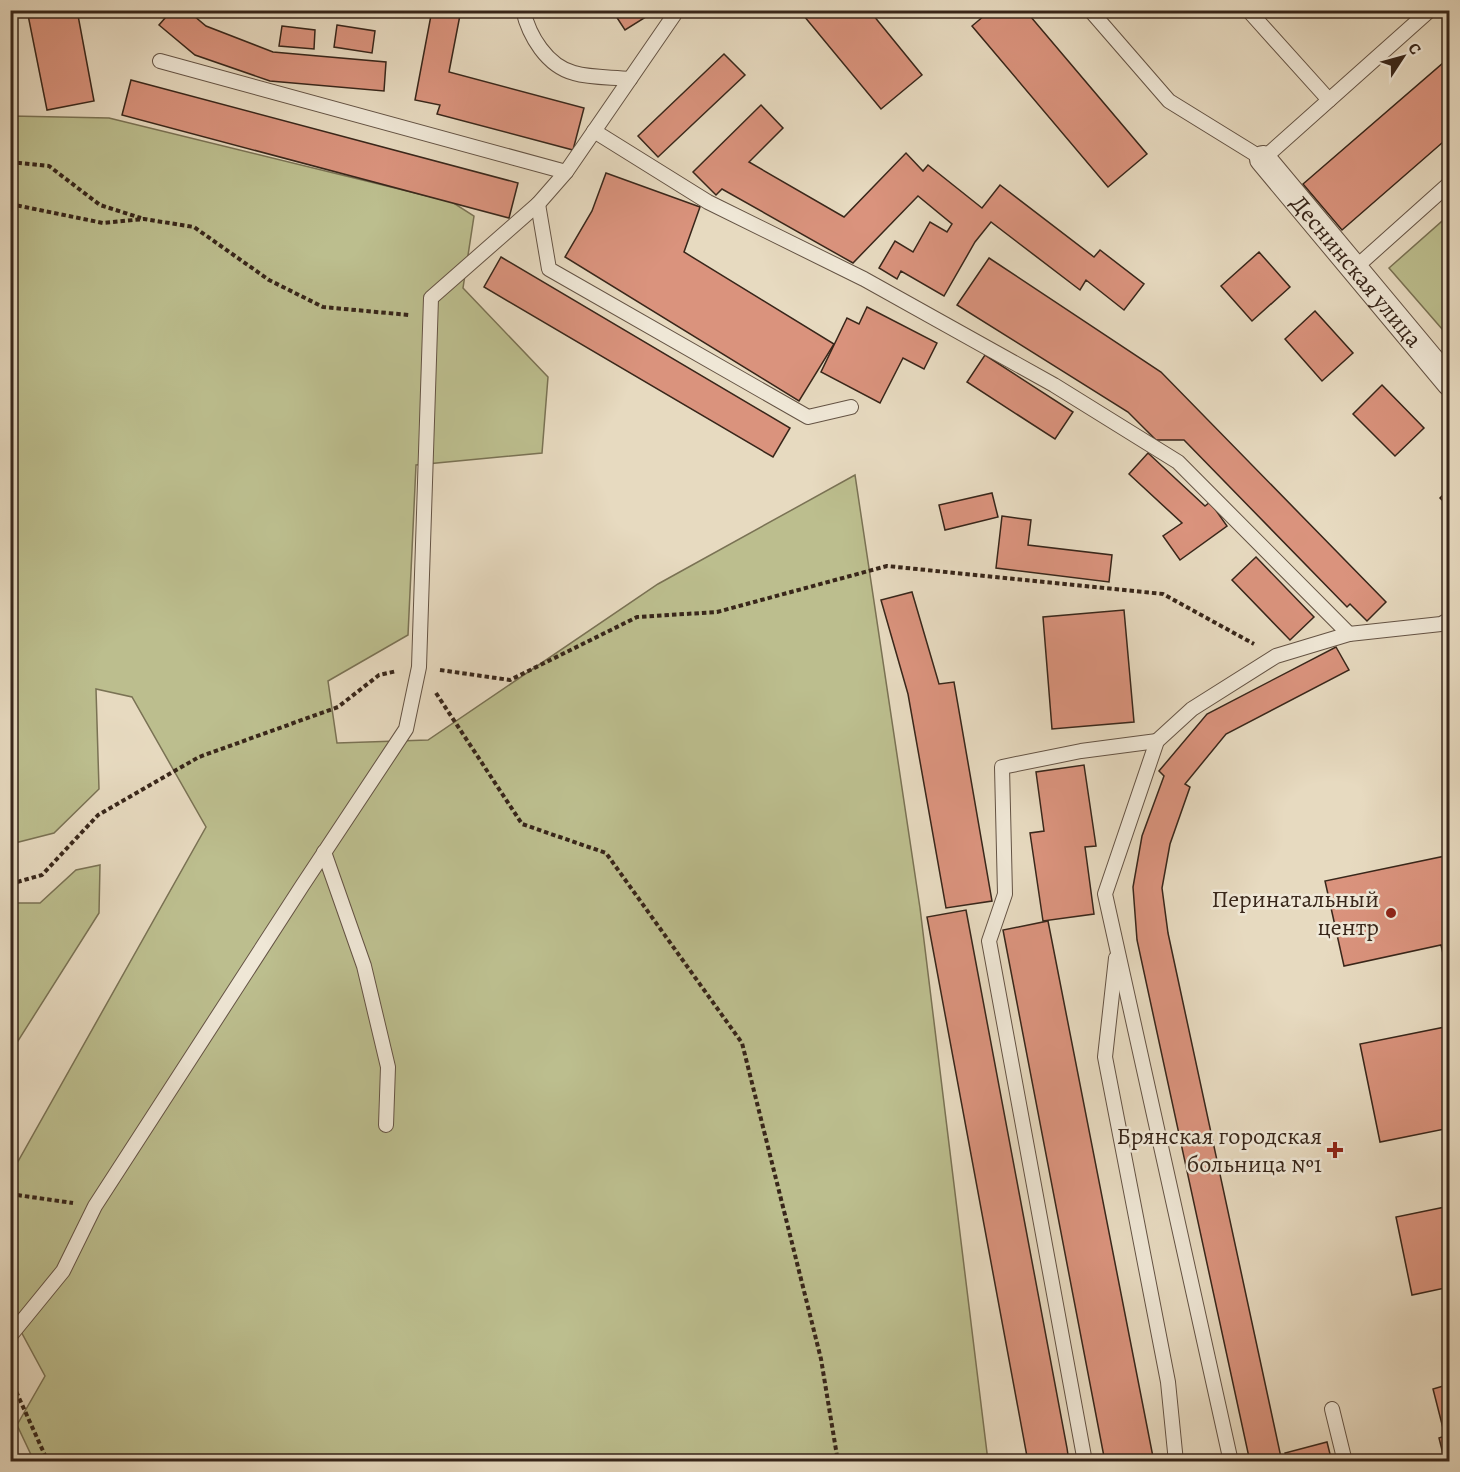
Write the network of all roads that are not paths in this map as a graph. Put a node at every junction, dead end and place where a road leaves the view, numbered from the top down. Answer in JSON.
{"nodes":[{"id":1,"x":523,"y":10,"type":"edge"},
{"id":2,"x":675,"y":10,"type":"edge"},
{"id":3,"x":1090,"y":10,"type":"edge"},
{"id":4,"x":1248,"y":10,"type":"edge"},
{"id":5,"x":1430,"y":10,"type":"edge"},
{"id":6,"x":160,"y":61,"type":"dead end"},
{"id":7,"x":630,"y":79,"type":"junction"},
{"id":8,"x":1329,"y":100,"type":"junction"},
{"id":9,"x":594,"y":131,"type":"junction"},
{"id":10,"x":1263,"y":159,"type":"junction"},
{"id":11,"x":566,"y":172,"type":"junction"},
{"id":12,"x":1449,"y":183,"type":"edge"},
{"id":13,"x":538,"y":204,"type":"junction"},
{"id":14,"x":1355,"y":268,"type":"junction"},
{"id":15,"x":1449,"y":383,"type":"edge"},
{"id":16,"x":851,"y":407,"type":"dead end"},
{"id":17,"x":1449,"y":619,"type":"edge"},
{"id":18,"x":1349,"y":634,"type":"junction"},
{"id":19,"x":1157,"y":741,"type":"junction"},
{"id":20,"x":324,"y":852,"type":"junction"},
{"id":21,"x":1117,"y":947,"type":"junction"},
{"id":22,"x":386,"y":1125,"type":"dead end"},
{"id":23,"x":10,"y":1336,"type":"edge"},
{"id":24,"x":1332,"y":1409,"type":"dead end"},
{"id":25,"x":1085,"y":1461,"type":"edge"},
{"id":26,"x":1176,"y":1461,"type":"edge"},
{"id":27,"x":1231,"y":1461,"type":"edge"},
{"id":28,"x":1345,"y":1461,"type":"edge"}],
"edges":[{"from":1,"to":7,"type":"lane"},
{"from":2,"to":7,"type":"lane"},
{"from":3,"to":10,"type":"lane"},
{"from":4,"to":8,"type":"lane"},
{"from":5,"to":8,"type":"lane"},
{"from":6,"to":11,"type":"lane"},
{"from":7,"to":9,"type":"lane"},
{"from":8,"to":10,"type":"lane"},
{"from":9,"to":11,"type":"lane"},
{"from":9,"to":18,"type":"lane"},
{"from":10,"to":14,"type":"street","name":"Деснинская улица"},
{"from":11,"to":13,"type":"lane"},
{"from":12,"to":14,"type":"lane"},
{"from":13,"to":16,"type":"lane"},
{"from":13,"to":20,"type":"lane"},
{"from":14,"to":15,"type":"street","name":"Деснинская улица"},
{"from":17,"to":18,"type":"lane"},
{"from":18,"to":19,"type":"lane"},
{"from":19,"to":21,"type":"lane"},
{"from":19,"to":25,"type":"lane"},
{"from":20,"to":22,"type":"lane"},
{"from":20,"to":23,"type":"lane"},
{"from":21,"to":26,"type":"lane"},
{"from":21,"to":27,"type":"lane"},
{"from":24,"to":28,"type":"lane"}]}
